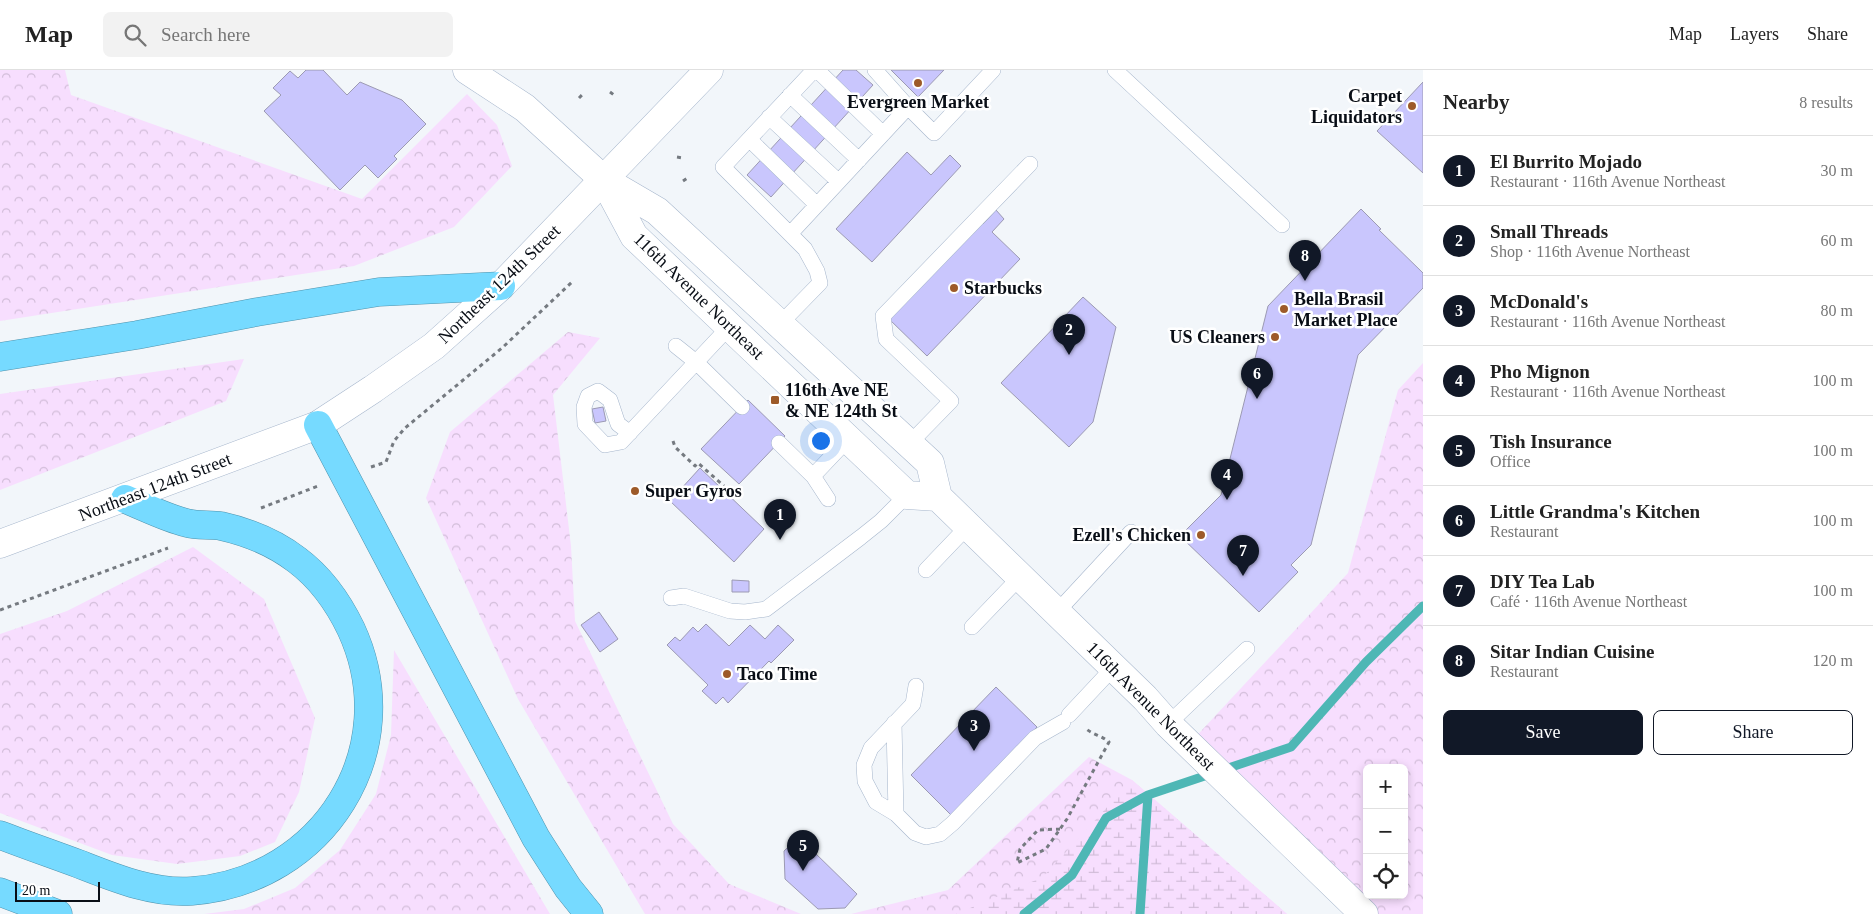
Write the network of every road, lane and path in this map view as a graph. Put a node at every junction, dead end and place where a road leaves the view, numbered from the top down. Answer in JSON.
{"nodes":[{"id":1,"x":467,"y":70,"type":"edge"},
{"id":2,"x":709,"y":70,"type":"edge"},
{"id":3,"x":815,"y":70,"type":"edge"},
{"id":4,"x":875,"y":70,"type":"edge"},
{"id":5,"x":993,"y":70,"type":"edge"},
{"id":6,"x":1116,"y":70,"type":"edge"},
{"id":7,"x":610,"y":92,"type":"dead end"},
{"id":8,"x":582,"y":94,"type":"dead end"},
{"id":9,"x":614,"y":95,"type":"dead end"},
{"id":10,"x":790,"y":95,"type":"junction"},
{"id":11,"x":579,"y":98,"type":"dead end"},
{"id":12,"x":908,"y":108,"type":"junction"},
{"id":13,"x":769,"y":117,"type":"junction"},
{"id":14,"x":884,"y":134,"type":"junction"},
{"id":15,"x":749,"y":139,"type":"junction"},
{"id":16,"x":677,"y":158,"type":"dead end"},
{"id":17,"x":684,"y":158,"type":"dead end"},
{"id":18,"x":858,"y":160,"type":"junction"},
{"id":19,"x":1030,"y":164,"type":"dead end"},
{"id":20,"x":689,"y":177,"type":"dead end"},
{"id":21,"x":604,"y":180,"type":"junction"},
{"id":22,"x":683,"y":181,"type":"dead end"},
{"id":23,"x":838,"y":181,"type":"junction"},
{"id":24,"x":817,"y":205,"type":"junction"},
{"id":25,"x":1282,"y":225,"type":"dead end"},
{"id":26,"x":790,"y":234,"type":"junction"},
{"id":27,"x":572,"y":282,"type":"dead end"},
{"id":28,"x":501,"y":286,"type":"junction"},
{"id":29,"x":780,"y":324,"type":"junction"},
{"id":30,"x":729,"y":327,"type":"junction"},
{"id":31,"x":676,"y":346,"type":"dead end"},
{"id":32,"x":0,"y":357,"type":"edge"},
{"id":33,"x":696,"y":362,"type":"junction"},
{"id":34,"x":742,"y":407,"type":"dead end"},
{"id":35,"x":318,"y":425,"type":"junction"},
{"id":36,"x":625,"y":438,"type":"dead end"},
{"id":37,"x":848,"y":439,"type":"junction"},
{"id":38,"x":674,"y":441,"type":"dead end"},
{"id":39,"x":779,"y":443,"type":"dead end"},
{"id":40,"x":909,"y":444,"type":"junction"},
{"id":41,"x":813,"y":476,"type":"junction"},
{"id":42,"x":345,"y":478,"type":"junction"},
{"id":43,"x":724,"y":486,"type":"dead end"},
{"id":44,"x":907,"y":495,"type":"junction"},
{"id":45,"x":938,"y":497,"type":"junction"},
{"id":46,"x":125,"y":499,"type":"junction"},
{"id":47,"x":828,"y":499,"type":"dead end"},
{"id":48,"x":259,"y":508,"type":"dead end"},
{"id":49,"x":968,"y":526,"type":"junction"},
{"id":50,"x":1131,"y":532,"type":"dead end"},
{"id":51,"x":0,"y":544,"type":"edge"},
{"id":52,"x":172,"y":547,"type":"dead end"},
{"id":53,"x":926,"y":570,"type":"dead end"},
{"id":54,"x":1020,"y":577,"type":"junction"},
{"id":55,"x":671,"y":598,"type":"dead end"},
{"id":56,"x":0,"y":610,"type":"edge"},
{"id":57,"x":1056,"y":613,"type":"junction"},
{"id":58,"x":972,"y":627,"type":"dead end"},
{"id":59,"x":1247,"y":649,"type":"dead end"},
{"id":60,"x":1113,"y":668,"type":"junction"},
{"id":61,"x":916,"y":686,"type":"dead end"},
{"id":62,"x":1066,"y":718,"type":"junction"},
{"id":63,"x":894,"y":723,"type":"junction"},
{"id":64,"x":1171,"y":727,"type":"junction"},
{"id":65,"x":896,"y":814,"type":"junction"},
{"id":66,"x":1060,"y":829,"type":"junction"},
{"id":67,"x":0,"y":834,"type":"edge"},
{"id":68,"x":0,"y":892,"type":"edge"},
{"id":69,"x":58,"y":914,"type":"edge"},
{"id":70,"x":589,"y":914,"type":"edge"},
{"id":71,"x":1364,"y":914,"type":"edge"}],
"edges":[{"from":1,"to":21,"type":"street"},
{"from":2,"to":21,"type":"street","name":"Northeast 124th Street"},
{"from":3,"to":10,"type":"lane"},
{"from":3,"to":14,"type":"lane"},
{"from":4,"to":12,"type":"lane"},
{"from":5,"to":12,"type":"lane"},
{"from":6,"to":25,"type":"lane"},
{"from":7,"to":9,"type":"path"},
{"from":8,"to":11,"type":"path"},
{"from":10,"to":13,"type":"lane"},
{"from":10,"to":18,"type":"lane"},
{"from":12,"to":14,"type":"lane"},
{"from":13,"to":15,"type":"lane"},
{"from":13,"to":23,"type":"lane"},
{"from":14,"to":18,"type":"lane"},
{"from":15,"to":24,"type":"lane"},
{"from":15,"to":26,"type":"lane"},
{"from":16,"to":17,"type":"path"},
{"from":18,"to":23,"type":"lane"},
{"from":19,"to":40,"type":"lane"},
{"from":20,"to":22,"type":"path"},
{"from":21,"to":28,"type":"street","name":"Northeast 124th Street"},
{"from":21,"to":29,"type":"street","name":"116th Avenue Northeast"},
{"from":21,"to":30,"type":"street","name":"116th Avenue Northeast"},
{"from":23,"to":24,"type":"lane"},
{"from":24,"to":26,"type":"lane"},
{"from":26,"to":29,"type":"lane"},
{"from":27,"to":42,"type":"path"},
{"from":28,"to":32,"type":"highway"},
{"from":28,"to":35,"type":"street","name":"Northeast 124th Street"},
{"from":29,"to":40,"type":"street","name":"116th Avenue Northeast"},
{"from":30,"to":33,"type":"lane"},
{"from":30,"to":37,"type":"street","name":"116th Avenue Northeast"},
{"from":31,"to":33,"type":"lane"},
{"from":33,"to":34,"type":"lane"},
{"from":33,"to":36,"type":"lane"},
{"from":35,"to":42,"type":"highway"},
{"from":35,"to":46,"type":"street","name":"Northeast 124th Street"},
{"from":37,"to":41,"type":"lane"},
{"from":37,"to":44,"type":"street","name":"116th Avenue Northeast"},
{"from":38,"to":43,"type":"path"},
{"from":39,"to":41,"type":"lane"},
{"from":40,"to":45,"type":"street","name":"116th Avenue Northeast"},
{"from":41,"to":47,"type":"lane"},
{"from":42,"to":48,"type":"path"},
{"from":42,"to":70,"type":"highway"},
{"from":44,"to":45,"type":"street"},
{"from":44,"to":55,"type":"lane"},
{"from":45,"to":49,"type":"street","name":"116th Avenue Northeast"},
{"from":46,"to":51,"type":"street","name":"Northeast 124th Street"},
{"from":46,"to":67,"type":"highway"},
{"from":49,"to":53,"type":"lane"},
{"from":49,"to":54,"type":"street","name":"116th Avenue Northeast"},
{"from":50,"to":57,"type":"lane"},
{"from":52,"to":56,"type":"path"},
{"from":54,"to":57,"type":"street","name":"116th Avenue Northeast"},
{"from":54,"to":58,"type":"lane"},
{"from":57,"to":60,"type":"street","name":"116th Avenue Northeast"},
{"from":59,"to":64,"type":"lane"},
{"from":60,"to":62,"type":"lane"},
{"from":60,"to":64,"type":"street","name":"116th Avenue Northeast"},
{"from":61,"to":63,"type":"lane"},
{"from":62,"to":65,"type":"lane"},
{"from":62,"to":66,"type":"path"},
{"from":63,"to":65,"type":"lane"},
{"from":63,"to":65,"type":"lane"},
{"from":64,"to":71,"type":"street","name":"116th Avenue Northeast"},
{"from":66,"to":66,"type":"path"},
{"from":68,"to":69,"type":"highway"}]}
